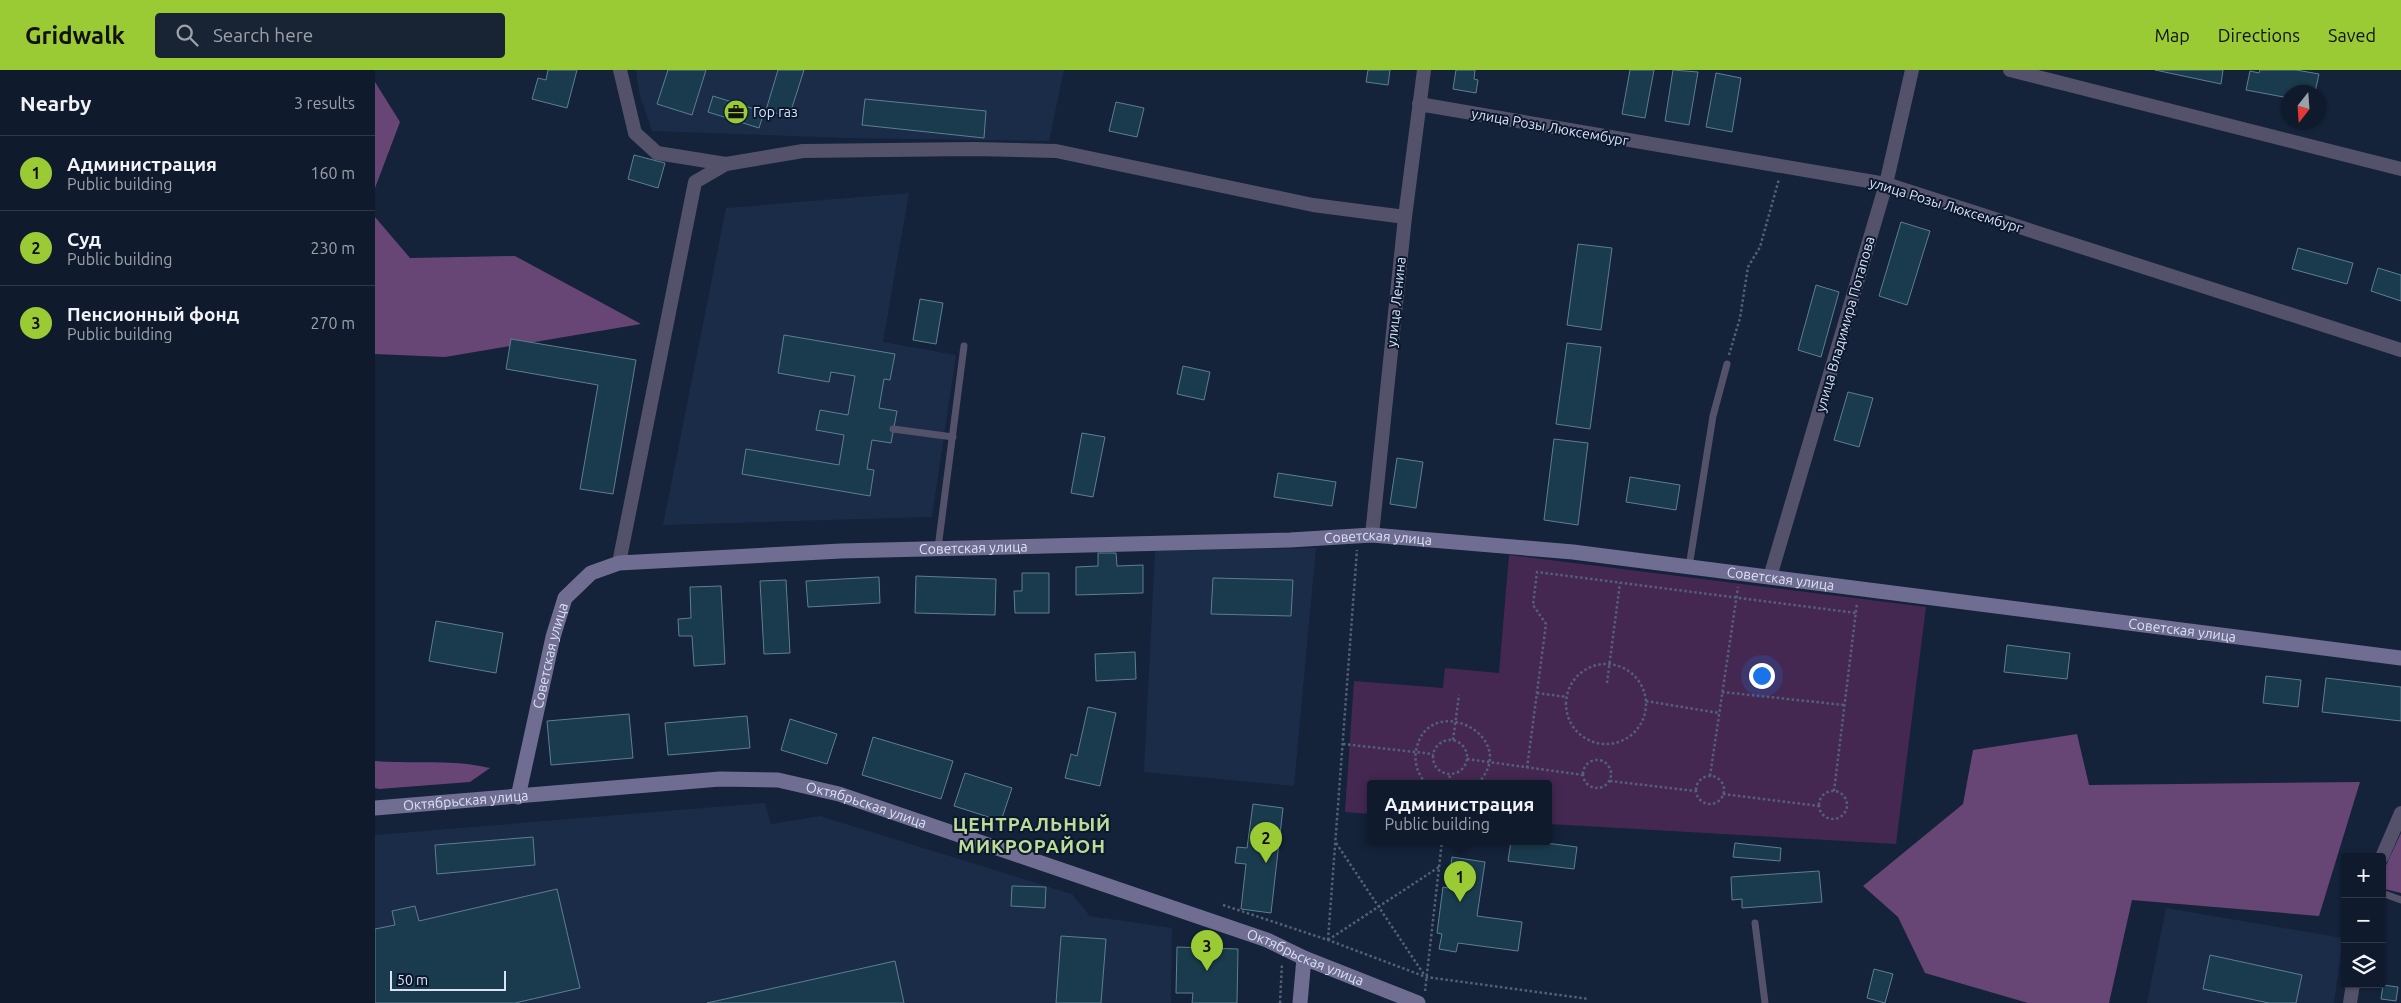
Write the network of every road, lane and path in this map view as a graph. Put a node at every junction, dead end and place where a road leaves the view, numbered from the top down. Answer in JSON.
{"nodes":[{"id":1,"x":620,"y":70,"type":"edge"},
{"id":2,"x":1424,"y":70,"type":"edge"},
{"id":3,"x":1912,"y":70,"type":"edge"},
{"id":4,"x":2010,"y":70,"type":"edge"},
{"id":5,"x":1419,"y":104,"type":"junction"},
{"id":6,"x":726,"y":164,"type":"junction"},
{"id":7,"x":1782,"y":166,"type":"junction"},
{"id":8,"x":2401,"y":168,"type":"edge"},
{"id":9,"x":1886,"y":184,"type":"junction"},
{"id":10,"x":1405,"y":217,"type":"junction"},
{"id":11,"x":964,"y":346,"type":"dead end"},
{"id":12,"x":2401,"y":350,"type":"edge"},
{"id":13,"x":1727,"y":364,"type":"joint"},
{"id":14,"x":893,"y":429,"type":"dead end"},
{"id":15,"x":953,"y":437,"type":"junction"},
{"id":16,"x":1365,"y":536,"type":"junction"},
{"id":17,"x":938,"y":549,"type":"junction"},
{"id":18,"x":619,"y":563,"type":"junction"},
{"id":19,"x":1689,"y":567,"type":"junction"},
{"id":20,"x":1740,"y":573,"type":"junction"},
{"id":21,"x":1770,"y":577,"type":"junction"},
{"id":22,"x":1620,"y":583,"type":"junction"},
{"id":23,"x":1859,"y":588,"type":"junction"},
{"id":24,"x":1736,"y":598,"type":"junction"},
{"id":25,"x":1856,"y":613,"type":"junction"},
{"id":26,"x":2401,"y":658,"type":"edge"},
{"id":27,"x":1609,"y":665,"type":"junction"},
{"id":28,"x":1607,"y":683,"type":"dead end"},
{"id":29,"x":1722,"y":692,"type":"junction"},
{"id":30,"x":1537,"y":693,"type":"junction"},
{"id":31,"x":1459,"y":695,"type":"dead end"},
{"id":32,"x":1567,"y":697,"type":"junction"},
{"id":33,"x":1645,"y":701,"type":"junction"},
{"id":34,"x":1844,"y":705,"type":"junction"},
{"id":35,"x":1719,"y":713,"type":"junction"},
{"id":36,"x":1456,"y":721,"type":"junction"},
{"id":37,"x":1453,"y":740,"type":"junction"},
{"id":38,"x":1343,"y":744,"type":"junction"},
{"id":39,"x":1416,"y":752,"type":"junction"},
{"id":40,"x":1433,"y":754,"type":"junction"},
{"id":41,"x":1467,"y":759,"type":"junction"},
{"id":42,"x":1489,"y":762,"type":"junction"},
{"id":43,"x":1527,"y":768,"type":"junction"},
{"id":44,"x":1450,"y":774,"type":"junction"},
{"id":45,"x":1583,"y":775,"type":"junction"},
{"id":46,"x":1710,"y":776,"type":"junction"},
{"id":47,"x":1424,"y":780,"type":"edge"},
{"id":48,"x":1449,"y":780,"type":"edge"},
{"id":49,"x":1480,"y":780,"type":"edge"},
{"id":50,"x":1610,"y":781,"type":"junction"},
{"id":51,"x":1834,"y":790,"type":"junction"},
{"id":52,"x":1695,"y":791,"type":"junction"},
{"id":53,"x":1723,"y":794,"type":"junction"},
{"id":54,"x":518,"y":796,"type":"junction"},
{"id":55,"x":1819,"y":806,"type":"junction"},
{"id":56,"x":375,"y":808,"type":"edge"},
{"id":57,"x":2401,"y":813,"type":"edge"},
{"id":58,"x":1335,"y":842,"type":"junction"},
{"id":59,"x":1442,"y":845,"type":"edge"},
{"id":60,"x":2384,"y":853,"type":"edge"},
{"id":61,"x":1439,"y":866,"type":"junction"},
{"id":62,"x":2386,"y":894,"type":"edge"},
{"id":63,"x":2401,"y":900,"type":"edge"},
{"id":64,"x":1223,"y":905,"type":"dead end"},
{"id":65,"x":1379,"y":906,"type":"junction"},
{"id":66,"x":1755,"y":924,"type":"dead end"},
{"id":67,"x":1328,"y":940,"type":"junction"},
{"id":68,"x":1304,"y":958,"type":"junction"},
{"id":69,"x":1426,"y":977,"type":"junction"},
{"id":70,"x":2352,"y":988,"type":"edge"},
{"id":71,"x":1422,"y":999,"type":"edge"},
{"id":72,"x":1589,"y":999,"type":"dead end"},
{"id":73,"x":1300,"y":1003,"type":"edge"},
{"id":74,"x":1765,"y":1003,"type":"edge"},
{"id":75,"x":2350,"y":1003,"type":"edge"}],
"edges":[{"from":1,"to":6,"type":"street"},
{"from":2,"to":5,"type":"street","name":"улица Ленина"},
{"from":3,"to":9,"type":"street","name":"улица Владимира Потапова"},
{"from":4,"to":8,"type":"street"},
{"from":5,"to":7,"type":"street","name":"улица Розы Люксембург"},
{"from":5,"to":10,"type":"street","name":"улица Ленина"},
{"from":6,"to":10,"type":"street"},
{"from":6,"to":18,"type":"street"},
{"from":7,"to":9,"type":"street","name":"улица Розы Люксембург"},
{"from":7,"to":13,"type":"path"},
{"from":9,"to":12,"type":"street","name":"улица Розы Люксембург"},
{"from":9,"to":21,"type":"street","name":"улица Владимира Потапова"},
{"from":10,"to":16,"type":"street","name":"улица Ленина"},
{"from":11,"to":15,"type":"lane"},
{"from":13,"to":19,"type":"lane"},
{"from":14,"to":15,"type":"lane"},
{"from":15,"to":17,"type":"lane"},
{"from":16,"to":17,"type":"street","name":"Советская улица"},
{"from":16,"to":19,"type":"street","name":"Советская улица"},
{"from":16,"to":38,"type":"path"},
{"from":17,"to":18,"type":"street","name":"Советская улица"},
{"from":18,"to":54,"type":"street","name":"Советская улица"},
{"from":19,"to":20,"type":"street","name":"Советская улица"},
{"from":20,"to":21,"type":"street","name":"Советская улица"},
{"from":20,"to":24,"type":"path"},
{"from":21,"to":23,"type":"street","name":"Советская улица"},
{"from":22,"to":24,"type":"path"},
{"from":22,"to":27,"type":"path"},
{"from":22,"to":30,"type":"path"},
{"from":23,"to":25,"type":"path"},
{"from":23,"to":26,"type":"street","name":"Советская улица"},
{"from":24,"to":25,"type":"path"},
{"from":24,"to":29,"type":"path"},
{"from":25,"to":34,"type":"path"},
{"from":27,"to":28,"type":"path"},
{"from":27,"to":32,"type":"path"},
{"from":27,"to":33,"type":"path"},
{"from":29,"to":34,"type":"path"},
{"from":29,"to":35,"type":"path"},
{"from":30,"to":32,"type":"path"},
{"from":30,"to":43,"type":"path"},
{"from":31,"to":36,"type":"path"},
{"from":32,"to":33,"type":"path"},
{"from":33,"to":35,"type":"path"},
{"from":34,"to":51,"type":"path"},
{"from":35,"to":46,"type":"path"},
{"from":36,"to":37,"type":"path"},
{"from":36,"to":39,"type":"path"},
{"from":36,"to":42,"type":"path"},
{"from":37,"to":40,"type":"path"},
{"from":37,"to":41,"type":"path"},
{"from":38,"to":39,"type":"path"},
{"from":38,"to":58,"type":"path"},
{"from":39,"to":40,"type":"path"},
{"from":39,"to":47,"type":"path"},
{"from":40,"to":44,"type":"path"},
{"from":41,"to":42,"type":"path"},
{"from":41,"to":44,"type":"path"},
{"from":42,"to":43,"type":"path"},
{"from":42,"to":49,"type":"path"},
{"from":43,"to":45,"type":"path"},
{"from":44,"to":48,"type":"path"},
{"from":45,"to":50,"type":"path"},
{"from":45,"to":50,"type":"path"},
{"from":46,"to":52,"type":"path"},
{"from":46,"to":53,"type":"path"},
{"from":50,"to":52,"type":"path"},
{"from":51,"to":55,"type":"path"},
{"from":51,"to":55,"type":"path"},
{"from":52,"to":53,"type":"path"},
{"from":53,"to":55,"type":"path"},
{"from":54,"to":56,"type":"street","name":"Октябрьская улица"},
{"from":54,"to":68,"type":"street","name":"Октябрьская улица"},
{"from":57,"to":60,"type":"street"},
{"from":58,"to":65,"type":"path"},
{"from":58,"to":67,"type":"path"},
{"from":59,"to":61,"type":"path"},
{"from":61,"to":65,"type":"path"},
{"from":61,"to":69,"type":"path"},
{"from":62,"to":63,"type":"lane"},
{"from":64,"to":67,"type":"path"},
{"from":65,"to":67,"type":"path"},
{"from":65,"to":69,"type":"path"},
{"from":66,"to":74,"type":"lane"},
{"from":67,"to":69,"type":"path"},
{"from":68,"to":71,"type":"street","name":"Октябрьская улица"},
{"from":68,"to":73,"type":"street"},
{"from":69,"to":71,"type":"path"},
{"from":69,"to":72,"type":"path"},
{"from":70,"to":75,"type":"street"}]}
